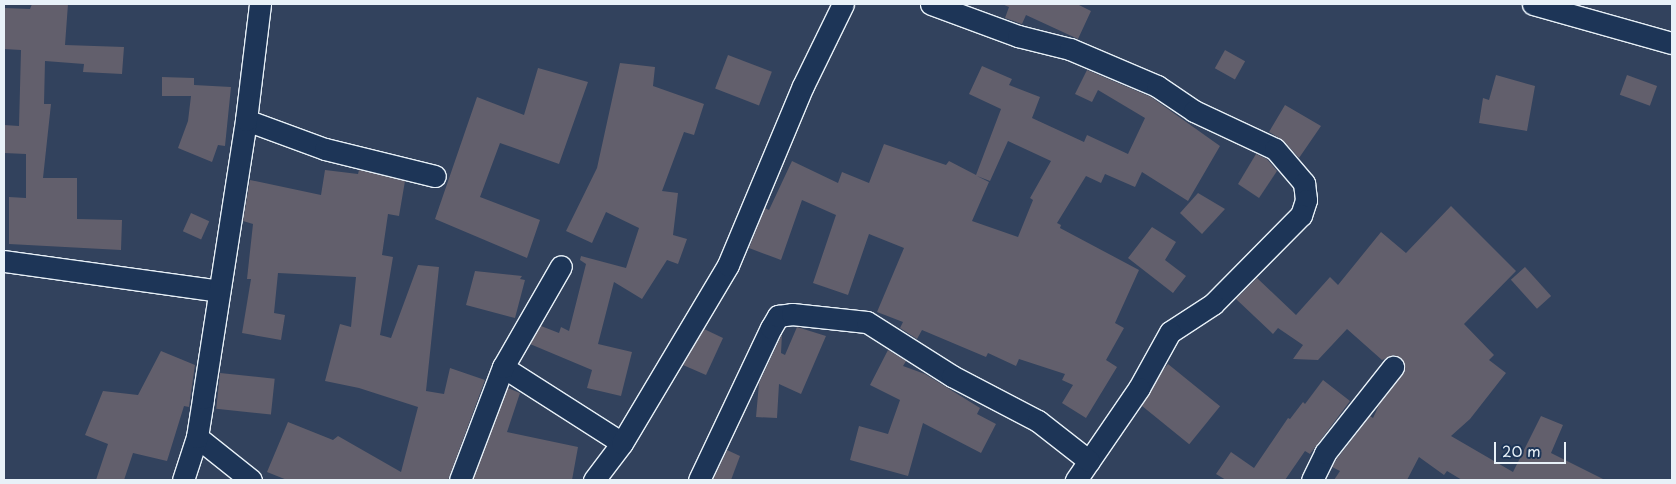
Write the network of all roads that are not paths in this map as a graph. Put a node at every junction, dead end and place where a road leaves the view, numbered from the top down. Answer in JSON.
{"nodes":[{"id":1,"x":260,"y":4,"type":"edge"},
{"id":2,"x":843,"y":4,"type":"edge"},
{"id":3,"x":931,"y":4,"type":"edge"},
{"id":4,"x":1532,"y":4,"type":"edge"},
{"id":5,"x":1672,"y":43,"type":"edge"},
{"id":6,"x":246,"y":120,"type":"junction"},
{"id":7,"x":435,"y":176,"type":"dead end"},
{"id":8,"x":4,"y":261,"type":"edge"},
{"id":9,"x":561,"y":266,"type":"dead end"},
{"id":10,"x":219,"y":291,"type":"junction"},
{"id":11,"x":503,"y":367,"type":"junction"},
{"id":12,"x":1393,"y":367,"type":"dead end"},
{"id":13,"x":197,"y":437,"type":"junction"},
{"id":14,"x":622,"y":443,"type":"junction"},
{"id":15,"x":1089,"y":460,"type":"junction"},
{"id":16,"x":183,"y":480,"type":"edge"},
{"id":17,"x":251,"y":480,"type":"edge"},
{"id":18,"x":460,"y":480,"type":"edge"},
{"id":19,"x":594,"y":480,"type":"edge"},
{"id":20,"x":699,"y":480,"type":"edge"},
{"id":21,"x":1076,"y":480,"type":"edge"},
{"id":22,"x":1312,"y":480,"type":"edge"}],
"edges":[{"from":1,"to":6,"type":"street"},
{"from":2,"to":14,"type":"street"},
{"from":3,"to":15,"type":"street"},
{"from":4,"to":5,"type":"street"},
{"from":6,"to":7,"type":"street"},
{"from":6,"to":10,"type":"street"},
{"from":8,"to":10,"type":"street"},
{"from":9,"to":11,"type":"street"},
{"from":10,"to":13,"type":"street"},
{"from":11,"to":14,"type":"street"},
{"from":11,"to":18,"type":"street"},
{"from":12,"to":22,"type":"street"},
{"from":13,"to":16,"type":"street"},
{"from":13,"to":17,"type":"street"},
{"from":14,"to":19,"type":"street"},
{"from":15,"to":20,"type":"street"},
{"from":15,"to":21,"type":"street"}]}
